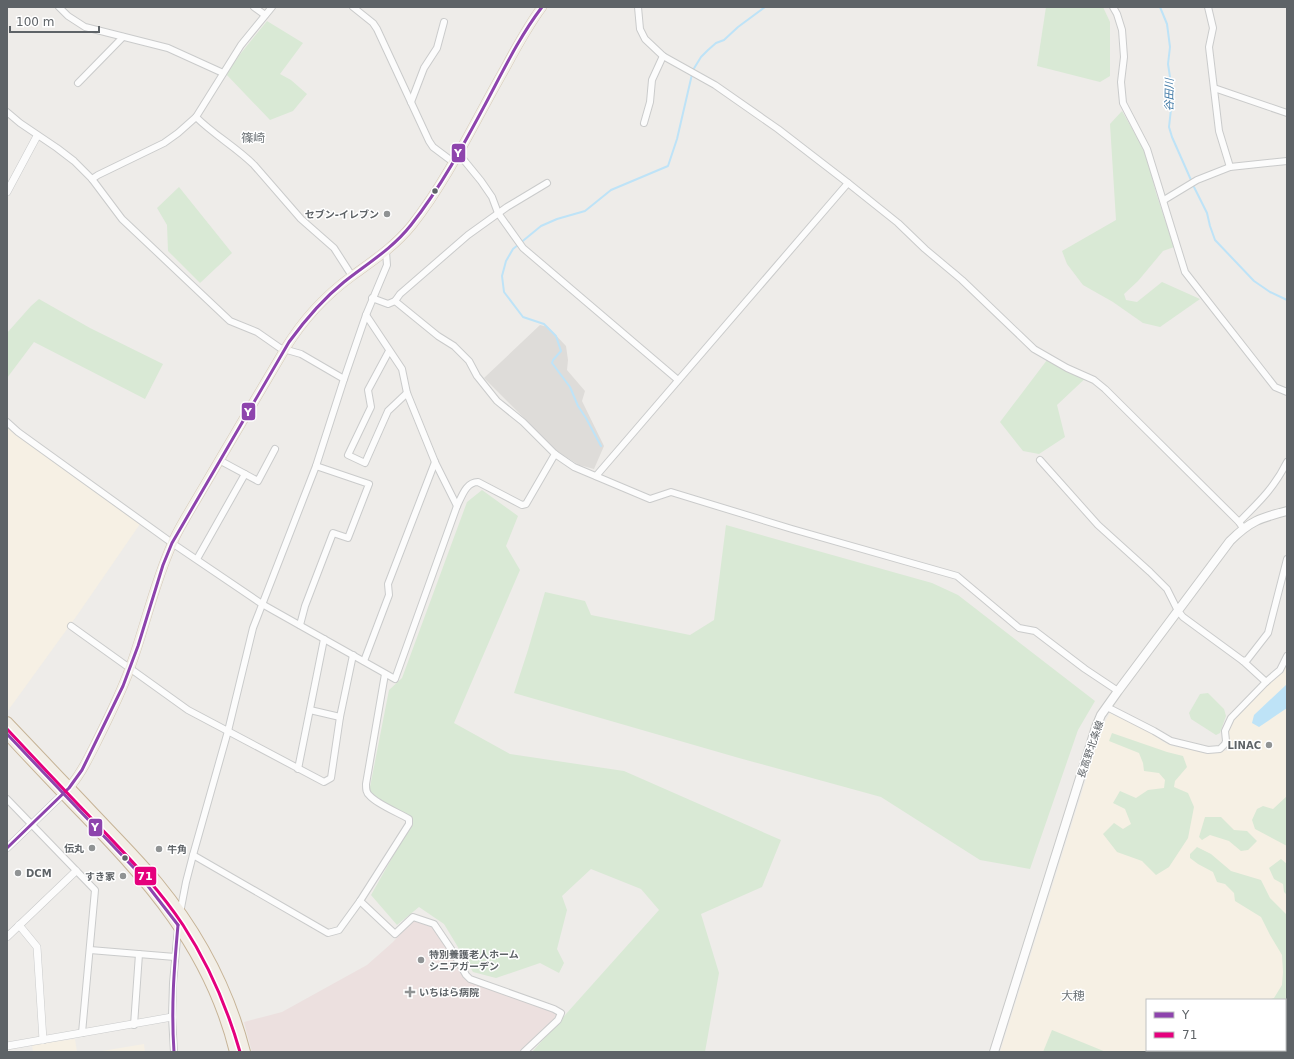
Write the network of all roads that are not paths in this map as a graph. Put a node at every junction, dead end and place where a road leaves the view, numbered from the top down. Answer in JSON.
{"nodes":[{"id":1,"x":59,"y":7,"type":"edge"},
{"id":2,"x":254,"y":7,"type":"edge"},
{"id":3,"x":272,"y":7,"type":"edge"},
{"id":4,"x":353,"y":7,"type":"edge"},
{"id":5,"x":638,"y":7,"type":"edge"},
{"id":6,"x":1113,"y":7,"type":"edge"},
{"id":7,"x":1208,"y":7,"type":"edge"},
{"id":8,"x":538,"y":8,"type":"edge"},
{"id":9,"x":265,"y":15,"type":"junction"},
{"id":10,"x":444,"y":22,"type":"dead end"},
{"id":11,"x":123,"y":37,"type":"junction"},
{"id":12,"x":663,"y":56,"type":"junction"},
{"id":13,"x":223,"y":73,"type":"junction"},
{"id":14,"x":78,"y":83,"type":"dead end"},
{"id":15,"x":1214,"y":88,"type":"junction"},
{"id":16,"x":411,"y":102,"type":"junction"},
{"id":17,"x":7,"y":112,"type":"edge"},
{"id":18,"x":1287,"y":113,"type":"edge"},
{"id":19,"x":196,"y":117,"type":"junction"},
{"id":20,"x":644,"y":122,"type":"dead end"},
{"id":21,"x":37,"y":136,"type":"junction"},
{"id":22,"x":455,"y":158,"type":"junction"},
{"id":23,"x":1287,"y":160,"type":"edge"},
{"id":24,"x":1230,"y":167,"type":"junction"},
{"id":25,"x":92,"y":179,"type":"junction"},
{"id":26,"x":547,"y":183,"type":"dead end"},
{"id":27,"x":848,"y":183,"type":"junction"},
{"id":28,"x":7,"y":192,"type":"edge"},
{"id":29,"x":1164,"y":200,"type":"junction"},
{"id":30,"x":498,"y":213,"type":"junction"},
{"id":31,"x":386,"y":252,"type":"junction"},
{"id":32,"x":352,"y":276,"type":"junction"},
{"id":33,"x":372,"y":298,"type":"junction"},
{"id":34,"x":395,"y":301,"type":"junction"},
{"id":35,"x":366,"y":315,"type":"junction"},
{"id":36,"x":285,"y":349,"type":"junction"},
{"id":37,"x":390,"y":351,"type":"junction"},
{"id":38,"x":344,"y":379,"type":"junction"},
{"id":39,"x":678,"y":380,"type":"junction"},
{"id":40,"x":1287,"y":392,"type":"edge"},
{"id":41,"x":407,"y":393,"type":"junction"},
{"id":42,"x":7,"y":422,"type":"edge"},
{"id":43,"x":275,"y":449,"type":"dead end"},
{"id":44,"x":555,"y":454,"type":"junction"},
{"id":45,"x":219,"y":460,"type":"junction"},
{"id":46,"x":1040,"y":460,"type":"dead end"},
{"id":47,"x":435,"y":462,"type":"junction"},
{"id":48,"x":1287,"y":462,"type":"edge"},
{"id":49,"x":316,"y":466,"type":"junction"},
{"id":50,"x":245,"y":474,"type":"junction"},
{"id":51,"x":596,"y":476,"type":"junction"},
{"id":52,"x":456,"y":506,"type":"junction"},
{"id":53,"x":1287,"y":511,"type":"edge"},
{"id":54,"x":1241,"y":525,"type":"junction"},
{"id":55,"x":172,"y":543,"type":"junction"},
{"id":56,"x":1287,"y":559,"type":"edge"},
{"id":57,"x":197,"y":560,"type":"junction"},
{"id":58,"x":262,"y":604,"type":"junction"},
{"id":59,"x":1178,"y":611,"type":"junction"},
{"id":60,"x":300,"y":625,"type":"junction"},
{"id":61,"x":71,"y":626,"type":"dead end"},
{"id":62,"x":324,"y":639,"type":"junction"},
{"id":63,"x":353,"y":655,"type":"junction"},
{"id":64,"x":1287,"y":656,"type":"edge"},
{"id":65,"x":364,"y":661,"type":"junction"},
{"id":66,"x":1243,"y":661,"type":"junction"},
{"id":67,"x":130,"y":669,"type":"junction"},
{"id":68,"x":385,"y":674,"type":"junction"},
{"id":69,"x":1266,"y":682,"type":"junction"},
{"id":70,"x":1118,"y":691,"type":"junction"},
{"id":71,"x":1107,"y":707,"type":"junction"},
{"id":72,"x":310,"y":710,"type":"junction"},
{"id":73,"x":340,"y":717,"type":"junction"},
{"id":74,"x":7,"y":722,"type":"edge"},
{"id":75,"x":228,"y":731,"type":"junction"},
{"id":76,"x":7,"y":734,"type":"edge"},
{"id":77,"x":298,"y":769,"type":"junction"},
{"id":78,"x":66,"y":791,"type":"junction"},
{"id":79,"x":7,"y":799,"type":"edge"},
{"id":80,"x":32,"y":824,"type":"junction"},
{"id":81,"x":7,"y":848,"type":"edge"},
{"id":82,"x":193,"y":855,"type":"junction"},
{"id":83,"x":76,"y":870,"type":"junction"},
{"id":84,"x":360,"y":901,"type":"junction"},
{"id":85,"x":180,"y":913,"type":"junction"},
{"id":86,"x":19,"y":925,"type":"junction"},
{"id":87,"x":178,"y":925,"type":"junction"},
{"id":88,"x":7,"y":936,"type":"edge"},
{"id":89,"x":90,"y":950,"type":"junction"},
{"id":90,"x":139,"y":954,"type":"junction"},
{"id":91,"x":175,"y":956,"type":"junction"},
{"id":92,"x":172,"y":1017,"type":"junction"},
{"id":93,"x":134,"y":1025,"type":"junction"},
{"id":94,"x":82,"y":1033,"type":"junction"},
{"id":95,"x":43,"y":1040,"type":"junction"},
{"id":96,"x":7,"y":1046,"type":"edge"},
{"id":97,"x":174,"y":1052,"type":"edge"},
{"id":98,"x":235,"y":1052,"type":"edge"},
{"id":99,"x":245,"y":1052,"type":"edge"},
{"id":100,"x":524,"y":1052,"type":"edge"},
{"id":101,"x":994,"y":1052,"type":"edge"}],
"edges":[{"from":1,"to":11,"type":"street"},
{"from":2,"to":9,"type":"street"},
{"from":3,"to":9,"type":"street"},
{"from":4,"to":16,"type":"street"},
{"from":5,"to":12,"type":"street"},
{"from":6,"to":29,"type":"street"},
{"from":7,"to":15,"type":"street"},
{"from":8,"to":22,"type":"main road"},
{"from":9,"to":13,"type":"street"},
{"from":10,"to":16,"type":"street"},
{"from":11,"to":13,"type":"street"},
{"from":11,"to":14,"type":"street"},
{"from":12,"to":20,"type":"street"},
{"from":12,"to":27,"type":"street"},
{"from":13,"to":19,"type":"street"},
{"from":15,"to":18,"type":"street"},
{"from":15,"to":24,"type":"street"},
{"from":16,"to":22,"type":"street"},
{"from":17,"to":21,"type":"street"},
{"from":19,"to":25,"type":"street"},
{"from":19,"to":32,"type":"street"},
{"from":21,"to":25,"type":"street"},
{"from":21,"to":28,"type":"street"},
{"from":22,"to":30,"type":"street"},
{"from":22,"to":31,"type":"main road"},
{"from":23,"to":24,"type":"street"},
{"from":24,"to":29,"type":"street"},
{"from":25,"to":36,"type":"street"},
{"from":26,"to":30,"type":"street"},
{"from":27,"to":39,"type":"street"},
{"from":27,"to":54,"type":"street"},
{"from":29,"to":40,"type":"street"},
{"from":30,"to":34,"type":"street"},
{"from":30,"to":39,"type":"street"},
{"from":31,"to":32,"type":"main road"},
{"from":31,"to":33,"type":"street"},
{"from":32,"to":36,"type":"main road"},
{"from":33,"to":34,"type":"street"},
{"from":33,"to":35,"type":"street"},
{"from":34,"to":44,"type":"street"},
{"from":35,"to":37,"type":"street"},
{"from":35,"to":38,"type":"street"},
{"from":36,"to":38,"type":"street"},
{"from":36,"to":45,"type":"main road"},
{"from":37,"to":41,"type":"street"},
{"from":37,"to":41,"type":"street"},
{"from":38,"to":49,"type":"street"},
{"from":39,"to":51,"type":"street"},
{"from":41,"to":47,"type":"street"},
{"from":42,"to":55,"type":"street"},
{"from":43,"to":50,"type":"street"},
{"from":44,"to":51,"type":"street"},
{"from":44,"to":52,"type":"street"},
{"from":45,"to":50,"type":"street"},
{"from":45,"to":55,"type":"main road"},
{"from":46,"to":59,"type":"street"},
{"from":47,"to":52,"type":"street"},
{"from":47,"to":65,"type":"street"},
{"from":48,"to":54,"type":"street"},
{"from":49,"to":58,"type":"street"},
{"from":49,"to":60,"type":"street"},
{"from":50,"to":57,"type":"street"},
{"from":51,"to":70,"type":"street"},
{"from":52,"to":68,"type":"street"},
{"from":53,"to":54,"type":"main road","name":"長高野北条線"},
{"from":54,"to":59,"type":"main road","name":"長高野北条線"},
{"from":55,"to":57,"type":"street"},
{"from":55,"to":67,"type":"main road"},
{"from":56,"to":66,"type":"street"},
{"from":57,"to":58,"type":"street"},
{"from":58,"to":60,"type":"street"},
{"from":58,"to":75,"type":"street"},
{"from":59,"to":66,"type":"street"},
{"from":59,"to":70,"type":"main road","name":"長高野北条線"},
{"from":60,"to":62,"type":"street"},
{"from":61,"to":67,"type":"street"},
{"from":62,"to":63,"type":"street"},
{"from":62,"to":72,"type":"street"},
{"from":63,"to":65,"type":"street"},
{"from":63,"to":73,"type":"street"},
{"from":64,"to":69,"type":"street"},
{"from":65,"to":68,"type":"street"},
{"from":66,"to":69,"type":"street"},
{"from":67,"to":75,"type":"street"},
{"from":67,"to":78,"type":"main road"},
{"from":68,"to":84,"type":"street"},
{"from":69,"to":71,"type":"street"},
{"from":70,"to":71,"type":"main road","name":"長高野北条線"},
{"from":71,"to":101,"type":"main road","name":"長高野北条線"},
{"from":72,"to":73,"type":"street"},
{"from":72,"to":77,"type":"street"},
{"from":73,"to":77,"type":"street"},
{"from":74,"to":78,"type":"highway"},
{"from":75,"to":77,"type":"street"},
{"from":75,"to":82,"type":"street"},
{"from":76,"to":78,"type":"highway"},
{"from":78,"to":80,"type":"street"},
{"from":78,"to":85,"type":"highway"},
{"from":78,"to":87,"type":"highway"},
{"from":79,"to":80,"type":"street"},
{"from":80,"to":81,"type":"street"},
{"from":80,"to":83,"type":"street"},
{"from":82,"to":84,"type":"street"},
{"from":82,"to":85,"type":"street"},
{"from":83,"to":86,"type":"street"},
{"from":83,"to":89,"type":"street"},
{"from":84,"to":100,"type":"street"},
{"from":85,"to":87,"type":"street"},
{"from":85,"to":99,"type":"highway"},
{"from":86,"to":88,"type":"street"},
{"from":86,"to":95,"type":"street"},
{"from":87,"to":91,"type":"street"},
{"from":87,"to":98,"type":"highway"},
{"from":89,"to":90,"type":"street"},
{"from":89,"to":94,"type":"street"},
{"from":90,"to":91,"type":"street"},
{"from":90,"to":93,"type":"street"},
{"from":91,"to":92,"type":"street"},
{"from":92,"to":93,"type":"street"},
{"from":92,"to":97,"type":"street"},
{"from":93,"to":94,"type":"street"},
{"from":94,"to":95,"type":"street"},
{"from":95,"to":96,"type":"street"}]}
